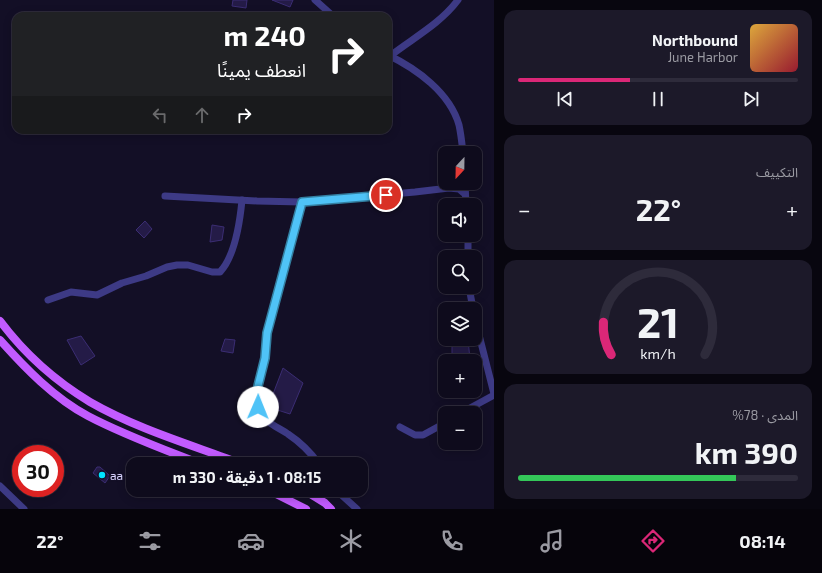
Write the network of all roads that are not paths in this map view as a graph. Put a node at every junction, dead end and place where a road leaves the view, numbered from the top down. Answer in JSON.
{"nodes":[{"id":1,"x":315,"y":0,"type":"edge"},
{"id":2,"x":458,"y":0,"type":"edge"},
{"id":3,"x":328,"y":12,"type":"edge"},
{"id":4,"x":392,"y":54,"type":"edge"},
{"id":5,"x":392,"y":58,"type":"edge"},
{"id":6,"x":461,"y":146,"type":"edge"},
{"id":7,"x":465,"y":190,"type":"edge"},
{"id":8,"x":465,"y":194,"type":"junction"},
{"id":9,"x":165,"y":196,"type":"dead end"},
{"id":10,"x":465,"y":198,"type":"edge"},
{"id":11,"x":242,"y":200,"type":"junction"},
{"id":12,"x":302,"y":202,"type":"junction"},
{"id":13,"x":48,"y":300,"type":"dead end"},
{"id":14,"x":0,"y":321,"type":"edge"},
{"id":15,"x":0,"y":340,"type":"edge"},
{"id":16,"x":482,"y":346,"type":"edge"},
{"id":17,"x":494,"y":395,"type":"edge"},
{"id":18,"x":474,"y":406,"type":"edge"},
{"id":19,"x":400,"y":427,"type":"dead end"},
{"id":20,"x":438,"y":427,"type":"edge"},
{"id":21,"x":183,"y":457,"type":"edge"},
{"id":22,"x":224,"y":457,"type":"edge"},
{"id":23,"x":314,"y":457,"type":"edge"},
{"id":24,"x":0,"y":486,"type":"edge"},
{"id":25,"x":282,"y":497,"type":"edge"},
{"id":26,"x":315,"y":497,"type":"edge"},
{"id":27,"x":344,"y":497,"type":"edge"},
{"id":28,"x":24,"y":509,"type":"edge"},
{"id":29,"x":306,"y":509,"type":"edge"},
{"id":30,"x":331,"y":509,"type":"edge"},
{"id":31,"x":357,"y":509,"type":"edge"}],
"edges":[{"from":1,"to":3,"type":"street"},
{"from":2,"to":4,"type":"street"},
{"from":5,"to":6,"type":"street"},
{"from":7,"to":8,"type":"street"},
{"from":8,"to":10,"type":"street"},
{"from":8,"to":12,"type":"street"},
{"from":9,"to":11,"type":"street"},
{"from":11,"to":12,"type":"street"},
{"from":11,"to":13,"type":"street"},
{"from":12,"to":23,"type":"street"},
{"from":14,"to":22,"type":"main road"},
{"from":15,"to":21,"type":"main road"},
{"from":16,"to":17,"type":"street"},
{"from":17,"to":18,"type":"street"},
{"from":19,"to":20,"type":"street"},
{"from":24,"to":28,"type":"street"},
{"from":25,"to":29,"type":"main road"},
{"from":26,"to":30,"type":"main road"},
{"from":27,"to":31,"type":"street"}]}
